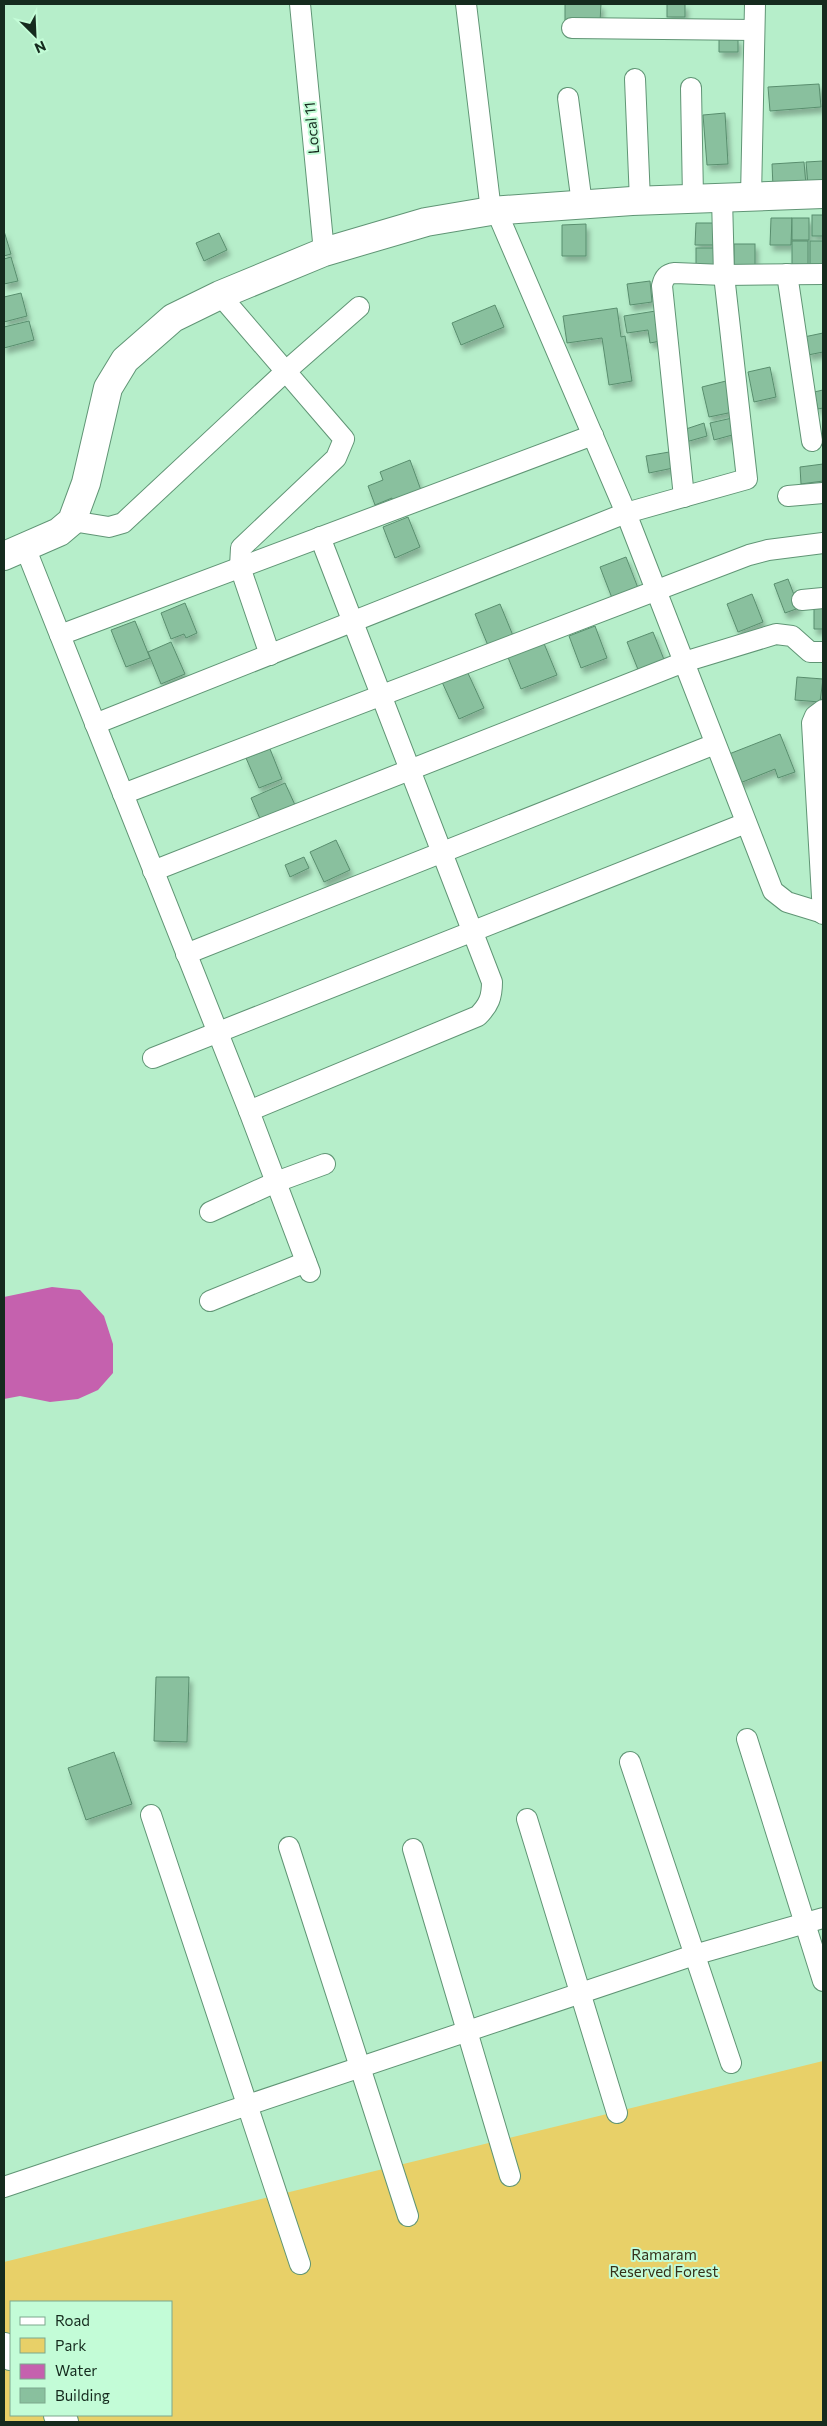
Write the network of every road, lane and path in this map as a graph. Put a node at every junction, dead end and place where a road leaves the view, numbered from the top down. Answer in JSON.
{"nodes":[{"id":1,"x":300,"y":4,"type":"edge"},
{"id":2,"x":466,"y":4,"type":"edge"},
{"id":3,"x":754,"y":4,"type":"edge"},
{"id":4,"x":572,"y":28,"type":"dead end"},
{"id":5,"x":754,"y":30,"type":"junction"},
{"id":6,"x":635,"y":78,"type":"dead end"},
{"id":7,"x":691,"y":88,"type":"dead end"},
{"id":8,"x":568,"y":98,"type":"dead end"},
{"id":9,"x":823,"y":194,"type":"edge"},
{"id":10,"x":751,"y":197,"type":"junction"},
{"id":11,"x":693,"y":198,"type":"junction"},
{"id":12,"x":722,"y":198,"type":"junction"},
{"id":13,"x":640,"y":201,"type":"junction"},
{"id":14,"x":582,"y":204,"type":"junction"},
{"id":15,"x":493,"y":210,"type":"junction"},
{"id":16,"x":324,"y":252,"type":"junction"},
{"id":17,"x":787,"y":274,"type":"junction"},
{"id":18,"x":823,"y":274,"type":"edge"},
{"id":19,"x":724,"y":275,"type":"junction"},
{"id":20,"x":220,"y":294,"type":"junction"},
{"id":21,"x":359,"y":307,"type":"dead end"},
{"id":22,"x":286,"y":371,"type":"junction"},
{"id":23,"x":593,"y":434,"type":"junction"},
{"id":24,"x":812,"y":441,"type":"dead end"},
{"id":25,"x":823,"y":493,"type":"edge"},
{"id":26,"x":788,"y":496,"type":"dead end"},
{"id":27,"x":684,"y":497,"type":"junction"},
{"id":28,"x":626,"y":513,"type":"junction"},
{"id":29,"x":72,"y":522,"type":"junction"},
{"id":30,"x":320,"y":537,"type":"junction"},
{"id":31,"x":823,"y":542,"type":"edge"},
{"id":32,"x":14,"y":552,"type":"edge"},
{"id":33,"x":240,"y":567,"type":"junction"},
{"id":34,"x":656,"y":589,"type":"junction"},
{"id":35,"x":823,"y":598,"type":"edge"},
{"id":36,"x":802,"y":600,"type":"dead end"},
{"id":37,"x":353,"y":622,"type":"junction"},
{"id":38,"x":60,"y":635,"type":"junction"},
{"id":39,"x":823,"y":652,"type":"edge"},
{"id":40,"x":270,"y":655,"type":"junction"},
{"id":41,"x":684,"y":662,"type":"junction"},
{"id":42,"x":381,"y":695,"type":"junction"},
{"id":43,"x":823,"y":710,"type":"edge"},
{"id":44,"x":95,"y":724,"type":"junction"},
{"id":45,"x":715,"y":744,"type":"junction"},
{"id":46,"x":410,"y":770,"type":"junction"},
{"id":47,"x":123,"y":794,"type":"junction"},
{"id":48,"x":746,"y":823,"type":"junction"},
{"id":49,"x":442,"y":852,"type":"junction"},
{"id":50,"x":154,"y":871,"type":"junction"},
{"id":51,"x":823,"y":913,"type":"edge"},
{"id":52,"x":473,"y":931,"type":"junction"},
{"id":53,"x":186,"y":954,"type":"junction"},
{"id":54,"x":217,"y":1032,"type":"junction"},
{"id":55,"x":153,"y":1058,"type":"dead end"},
{"id":56,"x":249,"y":1111,"type":"junction"},
{"id":57,"x":326,"y":1164,"type":"dead end"},
{"id":58,"x":276,"y":1182,"type":"junction"},
{"id":59,"x":210,"y":1212,"type":"dead end"},
{"id":60,"x":210,"y":1301,"type":"dead end"},
{"id":61,"x":747,"y":1739,"type":"dead end"},
{"id":62,"x":630,"y":1762,"type":"dead end"},
{"id":63,"x":151,"y":1815,"type":"dead end"},
{"id":64,"x":527,"y":1819,"type":"dead end"},
{"id":65,"x":289,"y":1847,"type":"dead end"},
{"id":66,"x":413,"y":1849,"type":"dead end"},
{"id":67,"x":814,"y":1920,"type":"edge"},
{"id":68,"x":694,"y":1955,"type":"junction"},
{"id":69,"x":823,"y":1981,"type":"edge"},
{"id":70,"x":580,"y":1993,"type":"junction"},
{"id":71,"x":467,"y":2032,"type":"junction"},
{"id":72,"x":731,"y":2063,"type":"dead end"},
{"id":73,"x":359,"y":2068,"type":"junction"},
{"id":74,"x":248,"y":2105,"type":"junction"},
{"id":75,"x":617,"y":2113,"type":"dead end"},
{"id":76,"x":510,"y":2176,"type":"dead end"},
{"id":77,"x":4,"y":2187,"type":"edge"},
{"id":78,"x":408,"y":2216,"type":"dead end"},
{"id":79,"x":300,"y":2264,"type":"dead end"}],
"edges":[{"from":1,"to":16,"type":"street","name":"Local 11"},
{"from":2,"to":15,"type":"street"},
{"from":3,"to":5,"type":"street"},
{"from":4,"to":5,"type":"street"},
{"from":5,"to":10,"type":"street"},
{"from":6,"to":13,"type":"street"},
{"from":7,"to":11,"type":"street"},
{"from":8,"to":14,"type":"street"},
{"from":9,"to":10,"type":"street"},
{"from":10,"to":12,"type":"street"},
{"from":11,"to":12,"type":"street"},
{"from":11,"to":13,"type":"street"},
{"from":12,"to":19,"type":"street"},
{"from":13,"to":14,"type":"street"},
{"from":14,"to":15,"type":"street"},
{"from":15,"to":16,"type":"street"},
{"from":15,"to":23,"type":"street"},
{"from":16,"to":20,"type":"street"},
{"from":17,"to":18,"type":"street"},
{"from":17,"to":19,"type":"street"},
{"from":17,"to":24,"type":"street"},
{"from":19,"to":27,"type":"street"},
{"from":19,"to":27,"type":"street"},
{"from":20,"to":22,"type":"street"},
{"from":20,"to":29,"type":"street"},
{"from":21,"to":22,"type":"street"},
{"from":22,"to":29,"type":"street"},
{"from":22,"to":33,"type":"street"},
{"from":23,"to":28,"type":"street"},
{"from":23,"to":30,"type":"street"},
{"from":25,"to":26,"type":"street"},
{"from":27,"to":28,"type":"street"},
{"from":28,"to":34,"type":"street"},
{"from":28,"to":37,"type":"street"},
{"from":29,"to":32,"type":"street"},
{"from":30,"to":33,"type":"street"},
{"from":30,"to":37,"type":"street"},
{"from":31,"to":34,"type":"street"},
{"from":32,"to":38,"type":"street"},
{"from":33,"to":38,"type":"street"},
{"from":33,"to":40,"type":"street"},
{"from":34,"to":41,"type":"street"},
{"from":34,"to":42,"type":"street"},
{"from":35,"to":36,"type":"street"},
{"from":37,"to":40,"type":"street"},
{"from":37,"to":42,"type":"street"},
{"from":38,"to":44,"type":"street"},
{"from":39,"to":41,"type":"street"},
{"from":40,"to":44,"type":"street"},
{"from":41,"to":45,"type":"street"},
{"from":41,"to":46,"type":"street"},
{"from":42,"to":46,"type":"street"},
{"from":42,"to":47,"type":"street"},
{"from":43,"to":51,"type":"street"},
{"from":44,"to":47,"type":"street"},
{"from":45,"to":48,"type":"street"},
{"from":45,"to":49,"type":"street"},
{"from":46,"to":49,"type":"street"},
{"from":46,"to":50,"type":"street"},
{"from":47,"to":50,"type":"street"},
{"from":48,"to":51,"type":"street"},
{"from":48,"to":52,"type":"street"},
{"from":49,"to":52,"type":"street"},
{"from":49,"to":53,"type":"street"},
{"from":50,"to":53,"type":"street"},
{"from":52,"to":54,"type":"street"},
{"from":52,"to":56,"type":"street"},
{"from":53,"to":54,"type":"street"},
{"from":54,"to":55,"type":"street"},
{"from":54,"to":56,"type":"street"},
{"from":56,"to":58,"type":"street"},
{"from":57,"to":58,"type":"street"},
{"from":58,"to":59,"type":"street"},
{"from":58,"to":60,"type":"street"},
{"from":61,"to":67,"type":"street"},
{"from":62,"to":68,"type":"street"},
{"from":63,"to":74,"type":"street"},
{"from":64,"to":70,"type":"street"},
{"from":65,"to":73,"type":"street"},
{"from":66,"to":71,"type":"street"},
{"from":67,"to":68,"type":"street"},
{"from":67,"to":69,"type":"street"},
{"from":68,"to":70,"type":"street"},
{"from":68,"to":72,"type":"street"},
{"from":70,"to":71,"type":"street"},
{"from":70,"to":75,"type":"street"},
{"from":71,"to":73,"type":"street"},
{"from":71,"to":76,"type":"street"},
{"from":73,"to":74,"type":"street"},
{"from":73,"to":78,"type":"street"},
{"from":74,"to":77,"type":"street"},
{"from":74,"to":79,"type":"street"}]}
